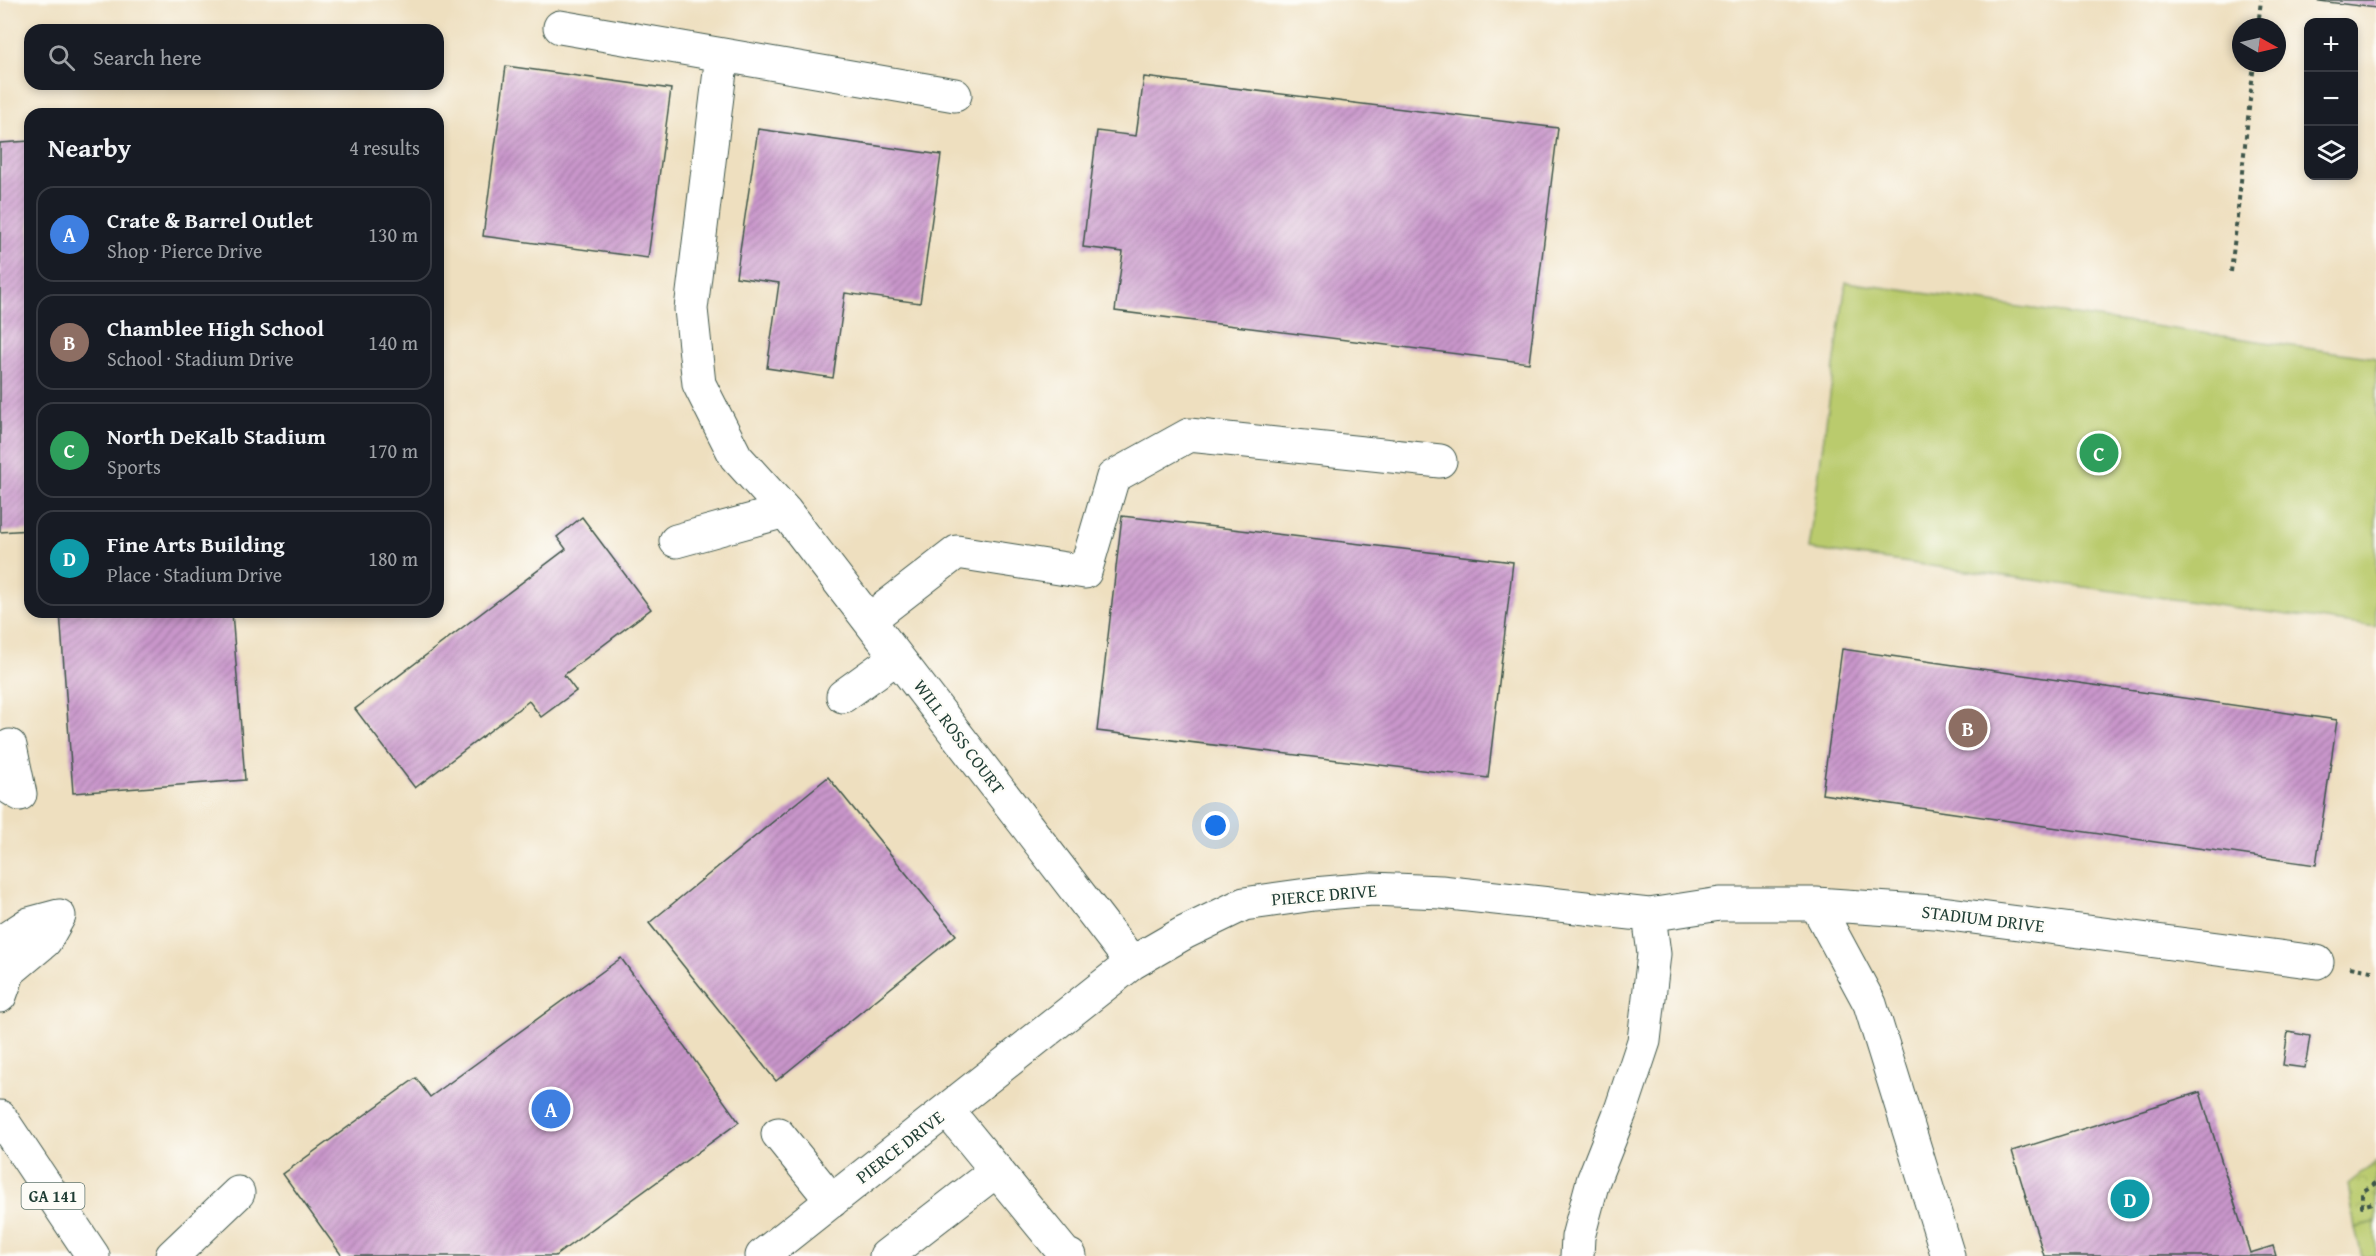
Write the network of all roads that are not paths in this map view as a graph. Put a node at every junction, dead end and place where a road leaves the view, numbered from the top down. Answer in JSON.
{"nodes":[{"id":1,"x":560,"y":27,"type":"dead end"},
{"id":2,"x":722,"y":55,"type":"junction"},
{"id":3,"x":955,"y":95,"type":"dead end"},
{"id":4,"x":1440,"y":461,"type":"dead end"},
{"id":5,"x":785,"y":511,"type":"junction"},
{"id":6,"x":676,"y":541,"type":"dead end"},
{"id":7,"x":869,"y":620,"type":"junction"},
{"id":8,"x":897,"y":657,"type":"junction"},
{"id":9,"x":843,"y":696,"type":"dead end"},
{"id":10,"x":10,"y":746,"type":"dead end"},
{"id":11,"x":0,"y":783,"type":"edge"},
{"id":12,"x":1815,"y":904,"type":"junction"},
{"id":13,"x":1649,"y":915,"type":"junction"},
{"id":14,"x":0,"y":943,"type":"edge"},
{"id":15,"x":2317,"y":962,"type":"dead end"},
{"id":16,"x":1132,"y":963,"type":"junction"},
{"id":17,"x":0,"y":996,"type":"edge"},
{"id":18,"x":947,"y":1110,"type":"junction"},
{"id":19,"x":0,"y":1117,"type":"edge"},
{"id":20,"x":778,"y":1134,"type":"dead end"},
{"id":21,"x":997,"y":1170,"type":"junction"},
{"id":22,"x":238,"y":1193,"type":"dead end"},
{"id":23,"x":832,"y":1201,"type":"junction"},
{"id":24,"x":93,"y":1256,"type":"edge"},
{"id":25,"x":172,"y":1256,"type":"edge"},
{"id":26,"x":762,"y":1256,"type":"edge"},
{"id":27,"x":886,"y":1256,"type":"edge"},
{"id":28,"x":1070,"y":1256,"type":"edge"},
{"id":29,"x":1577,"y":1256,"type":"edge"},
{"id":30,"x":1948,"y":1256,"type":"edge"}],
"edges":[{"from":1,"to":2,"type":"main road"},
{"from":2,"to":3,"type":"main road"},
{"from":2,"to":5,"type":"main road","name":"WILL ROSS COURT"},
{"from":4,"to":7,"type":"main road"},
{"from":5,"to":6,"type":"main road"},
{"from":5,"to":7,"type":"main road","name":"WILL ROSS COURT"},
{"from":7,"to":8,"type":"main road","name":"WILL ROSS COURT"},
{"from":8,"to":9,"type":"main road"},
{"from":8,"to":16,"type":"main road","name":"WILL ROSS COURT"},
{"from":10,"to":11,"type":"main road"},
{"from":12,"to":13,"type":"main road","name":"STADIUM DRIVE"},
{"from":12,"to":15,"type":"main road","name":"STADIUM DRIVE"},
{"from":12,"to":30,"type":"main road"},
{"from":13,"to":16,"type":"main road","name":"PIERCE DRIVE"},
{"from":13,"to":29,"type":"main road"},
{"from":14,"to":17,"type":"main road"},
{"from":16,"to":18,"type":"main road","name":"PIERCE DRIVE"},
{"from":18,"to":21,"type":"main road"},
{"from":18,"to":23,"type":"main road","name":"PIERCE DRIVE"},
{"from":19,"to":24,"type":"main road","number":"GA 141"},
{"from":20,"to":23,"type":"main road"},
{"from":21,"to":27,"type":"main road"},
{"from":21,"to":28,"type":"main road"},
{"from":22,"to":25,"type":"main road"},
{"from":23,"to":26,"type":"main road","name":"PIERCE DRIVE"}]}
